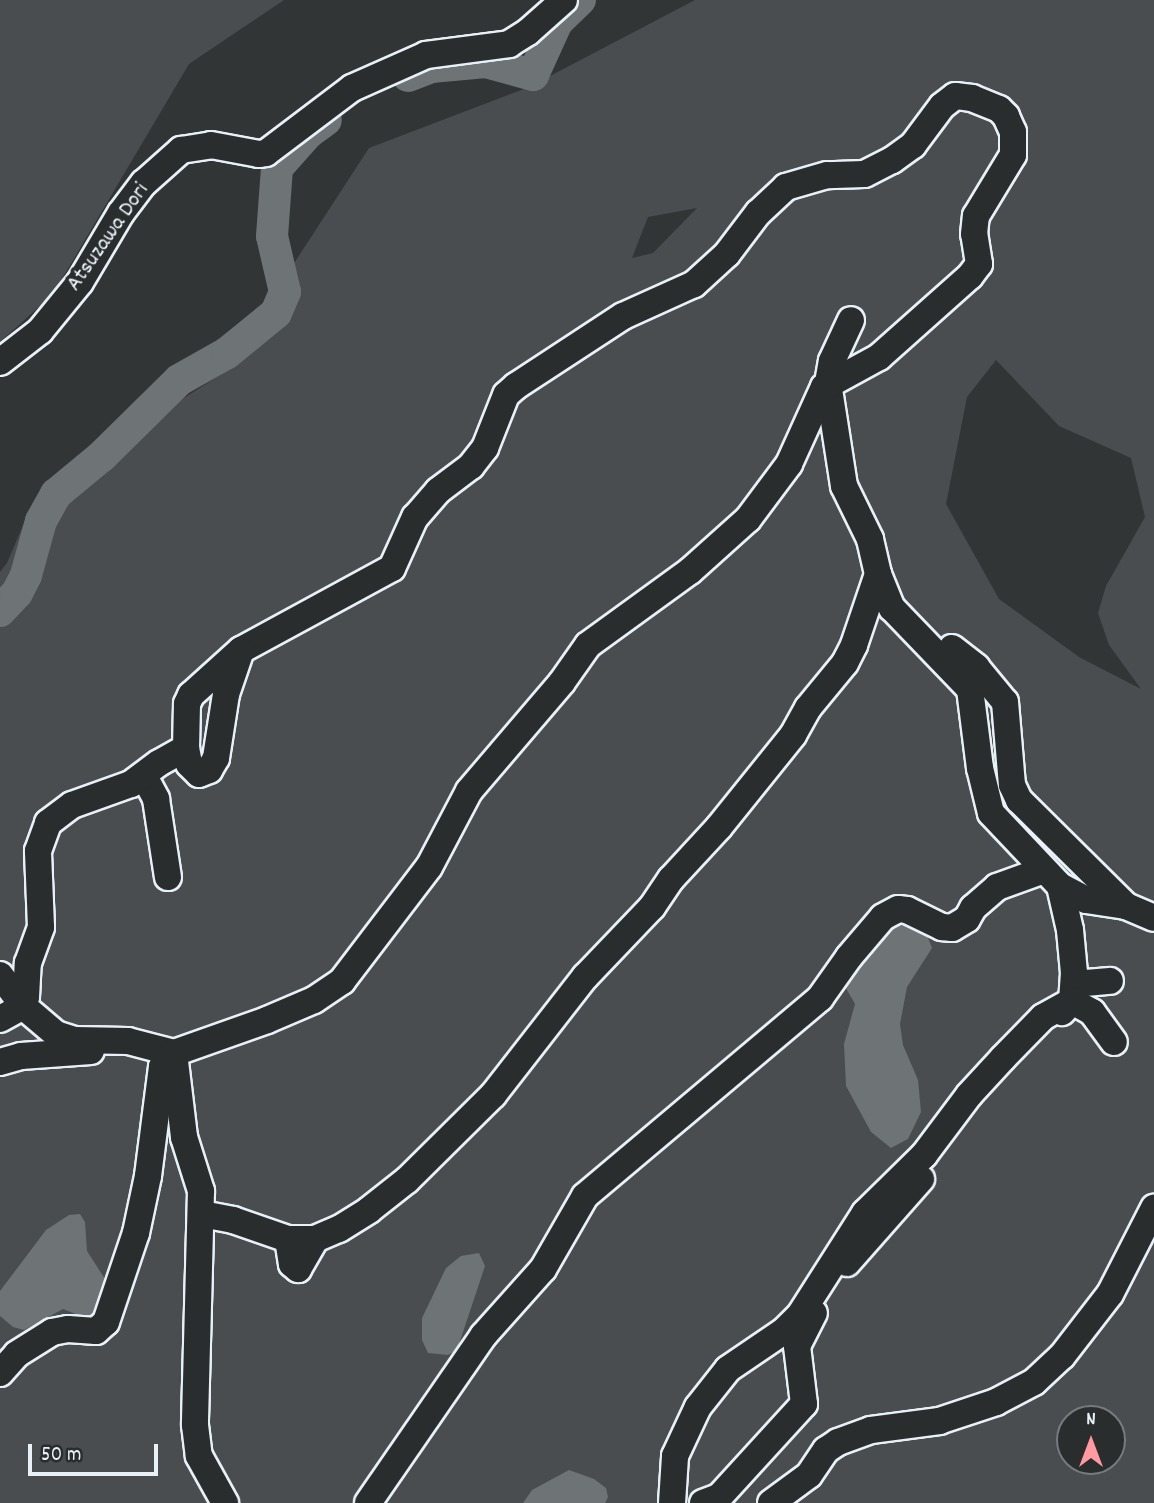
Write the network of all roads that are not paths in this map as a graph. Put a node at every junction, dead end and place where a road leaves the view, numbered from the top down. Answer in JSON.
{"nodes":[{"id":1,"x":564,"y":0,"type":"edge"},
{"id":2,"x":851,"y":320,"type":"dead end"},
{"id":3,"x":0,"y":362,"type":"edge"},
{"id":4,"x":828,"y":383,"type":"junction"},
{"id":5,"x":878,"y":574,"type":"junction"},
{"id":6,"x":915,"y":633,"type":"junction"},
{"id":7,"x":241,"y":650,"type":"junction"},
{"id":8,"x":186,"y":748,"type":"junction"},
{"id":9,"x":144,"y":776,"type":"junction"},
{"id":10,"x":169,"y":877,"type":"dead end"},
{"id":11,"x":1052,"y":878,"type":"junction"},
{"id":12,"x":1126,"y":906,"type":"junction"},
{"id":13,"x":1154,"y":918,"type":"edge"},
{"id":14,"x":0,"y":975,"type":"edge"},
{"id":15,"x":1110,"y":981,"type":"dead end"},
{"id":16,"x":1073,"y":992,"type":"junction"},
{"id":17,"x":23,"y":1006,"type":"junction"},
{"id":18,"x":0,"y":1019,"type":"edge"},
{"id":19,"x":128,"y":1041,"type":"junction"},
{"id":20,"x":1114,"y":1042,"type":"dead end"},
{"id":21,"x":174,"y":1053,"type":"junction"},
{"id":22,"x":0,"y":1062,"type":"edge"},
{"id":23,"x":1154,"y":1208,"type":"edge"},
{"id":24,"x":202,"y":1214,"type":"junction"},
{"id":25,"x":827,"y":1290,"type":"junction"},
{"id":26,"x":800,"y":1315,"type":"junction"},
{"id":27,"x":0,"y":1373,"type":"edge"},
{"id":28,"x":718,"y":1501,"type":"edge"},
{"id":29,"x":225,"y":1503,"type":"edge"},
{"id":30,"x":368,"y":1503,"type":"edge"},
{"id":31,"x":672,"y":1503,"type":"edge"},
{"id":32,"x":771,"y":1503,"type":"edge"}],
"edges":[{"from":1,"to":3,"type":"street","name":"Atsuzawa Dori"},
{"from":2,"to":4,"type":"street"},
{"from":4,"to":5,"type":"street"},
{"from":4,"to":7,"type":"street"},
{"from":4,"to":21,"type":"street"},
{"from":5,"to":6,"type":"street"},
{"from":5,"to":24,"type":"street"},
{"from":6,"to":11,"type":"street"},
{"from":6,"to":12,"type":"street"},
{"from":7,"to":8,"type":"street"},
{"from":7,"to":8,"type":"street"},
{"from":8,"to":9,"type":"street"},
{"from":9,"to":10,"type":"street"},
{"from":9,"to":17,"type":"street"},
{"from":11,"to":12,"type":"street"},
{"from":11,"to":16,"type":"street"},
{"from":11,"to":30,"type":"street"},
{"from":12,"to":13,"type":"street"},
{"from":14,"to":17,"type":"street"},
{"from":15,"to":16,"type":"street"},
{"from":16,"to":20,"type":"street"},
{"from":16,"to":25,"type":"street"},
{"from":16,"to":26,"type":"street"},
{"from":17,"to":18,"type":"street"},
{"from":17,"to":19,"type":"street"},
{"from":19,"to":21,"type":"street"},
{"from":19,"to":22,"type":"street"},
{"from":21,"to":24,"type":"street"},
{"from":21,"to":27,"type":"street"},
{"from":23,"to":32,"type":"street"},
{"from":24,"to":29,"type":"street"},
{"from":25,"to":26,"type":"street"},
{"from":25,"to":28,"type":"street"},
{"from":26,"to":31,"type":"street"}]}
